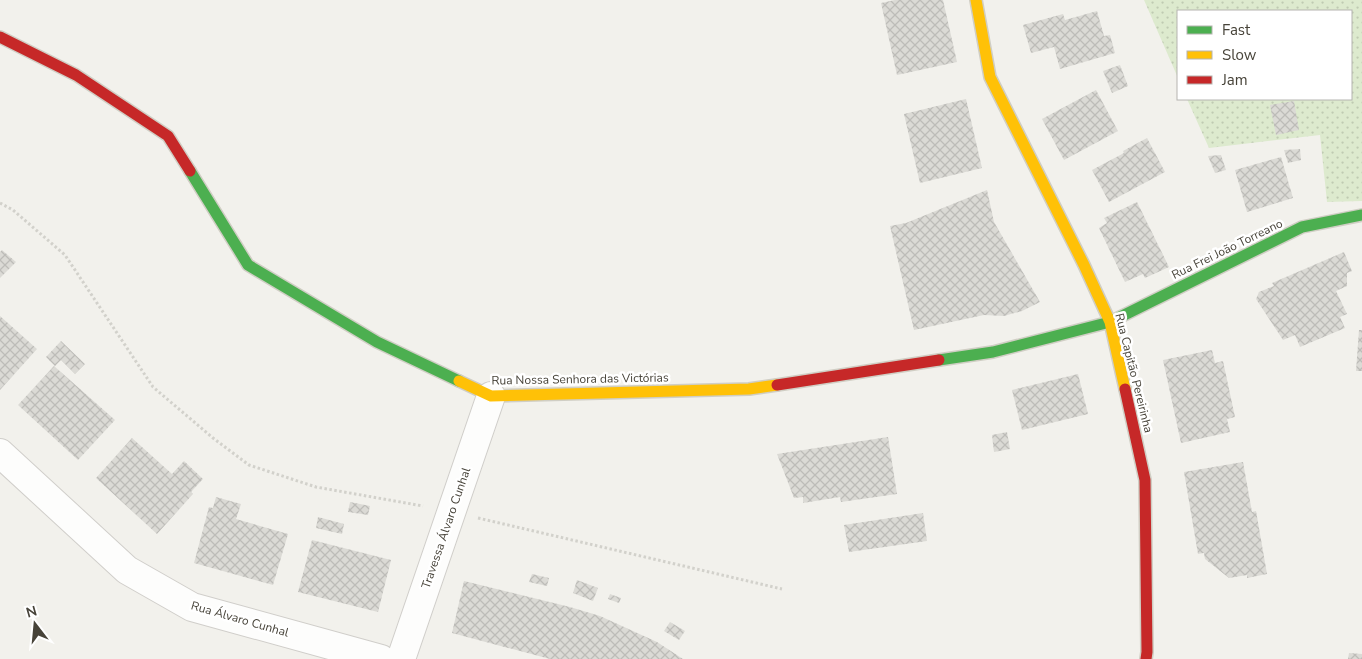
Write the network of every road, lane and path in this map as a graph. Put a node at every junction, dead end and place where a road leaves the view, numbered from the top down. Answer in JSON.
{"nodes":[{"id":1,"x":976,"y":0,"type":"edge"},
{"id":2,"x":0,"y":37,"type":"edge"},
{"id":3,"x":0,"y":203,"type":"edge"},
{"id":4,"x":1362,"y":215,"type":"edge"},
{"id":5,"x":1110,"y":322,"type":"junction"},
{"id":6,"x":491,"y":396,"type":"junction"},
{"id":7,"x":0,"y":453,"type":"edge"},
{"id":8,"x":451,"y":512,"type":"junction"},
{"id":9,"x":782,"y":589,"type":"dead end"},
{"id":10,"x":381,"y":659,"type":"edge"},
{"id":11,"x":401,"y":659,"type":"edge"},
{"id":12,"x":1146,"y":659,"type":"edge"}],
"edges":[{"from":1,"to":5,"type":"street","name":"Rua Capitão Pereirinha"},
{"from":2,"to":6,"type":"street","name":"Rua Nossa Senhora das Victórias"},
{"from":3,"to":8,"type":"path"},
{"from":4,"to":5,"type":"street","name":"Rua Frei João Torreano"},
{"from":5,"to":6,"type":"street","name":"Rua Nossa Senhora das Victórias"},
{"from":5,"to":12,"type":"street","name":"Rua Capitão Pereirinha"},
{"from":6,"to":8,"type":"street","name":"Travessa Álvaro Cunhal"},
{"from":7,"to":10,"type":"street","name":"Rua Álvaro Cunhal"},
{"from":8,"to":9,"type":"path"},
{"from":8,"to":11,"type":"street","name":"Travessa Álvaro Cunhal"}]}
